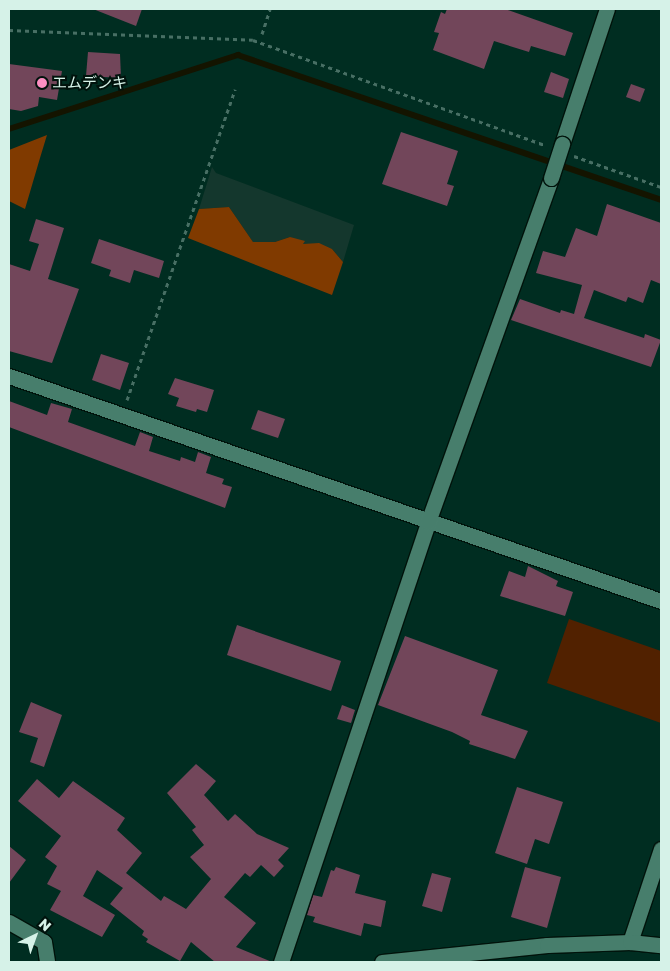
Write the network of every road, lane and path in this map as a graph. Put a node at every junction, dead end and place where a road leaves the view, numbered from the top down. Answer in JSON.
{"nodes":[{"id":1,"x":270,"y":9,"type":"edge"},
{"id":2,"x":607,"y":9,"type":"edge"},
{"id":3,"x":9,"y":30,"type":"edge"},
{"id":4,"x":262,"y":34,"type":"dead end"},
{"id":5,"x":235,"y":89,"type":"dead end"},
{"id":6,"x":560,"y":148,"type":"junction"},
{"id":7,"x":661,"y":187,"type":"edge"},
{"id":8,"x":9,"y":376,"type":"edge"},
{"id":9,"x":121,"y":415,"type":"junction"},
{"id":10,"x":428,"y":522,"type":"junction"},
{"id":11,"x":661,"y":601,"type":"edge"},
{"id":12,"x":661,"y":849,"type":"edge"},
{"id":13,"x":9,"y":922,"type":"edge"},
{"id":14,"x":630,"y":942,"type":"junction"},
{"id":15,"x":661,"y":945,"type":"edge"},
{"id":16,"x":47,"y":962,"type":"edge"},
{"id":17,"x":281,"y":962,"type":"edge"},
{"id":18,"x":382,"y":962,"type":"edge"}],
"edges":[{"from":1,"to":4,"type":"path"},
{"from":2,"to":6,"type":"street"},
{"from":3,"to":6,"type":"path"},
{"from":5,"to":9,"type":"path"},
{"from":6,"to":7,"type":"path"},
{"from":6,"to":10,"type":"street","bridge":true},
{"from":8,"to":9,"type":"street"},
{"from":9,"to":10,"type":"street"},
{"from":10,"to":11,"type":"street"},
{"from":10,"to":17,"type":"street"},
{"from":12,"to":14,"type":"street"},
{"from":13,"to":16,"type":"street"},
{"from":14,"to":15,"type":"street"},
{"from":14,"to":18,"type":"street"}]}
